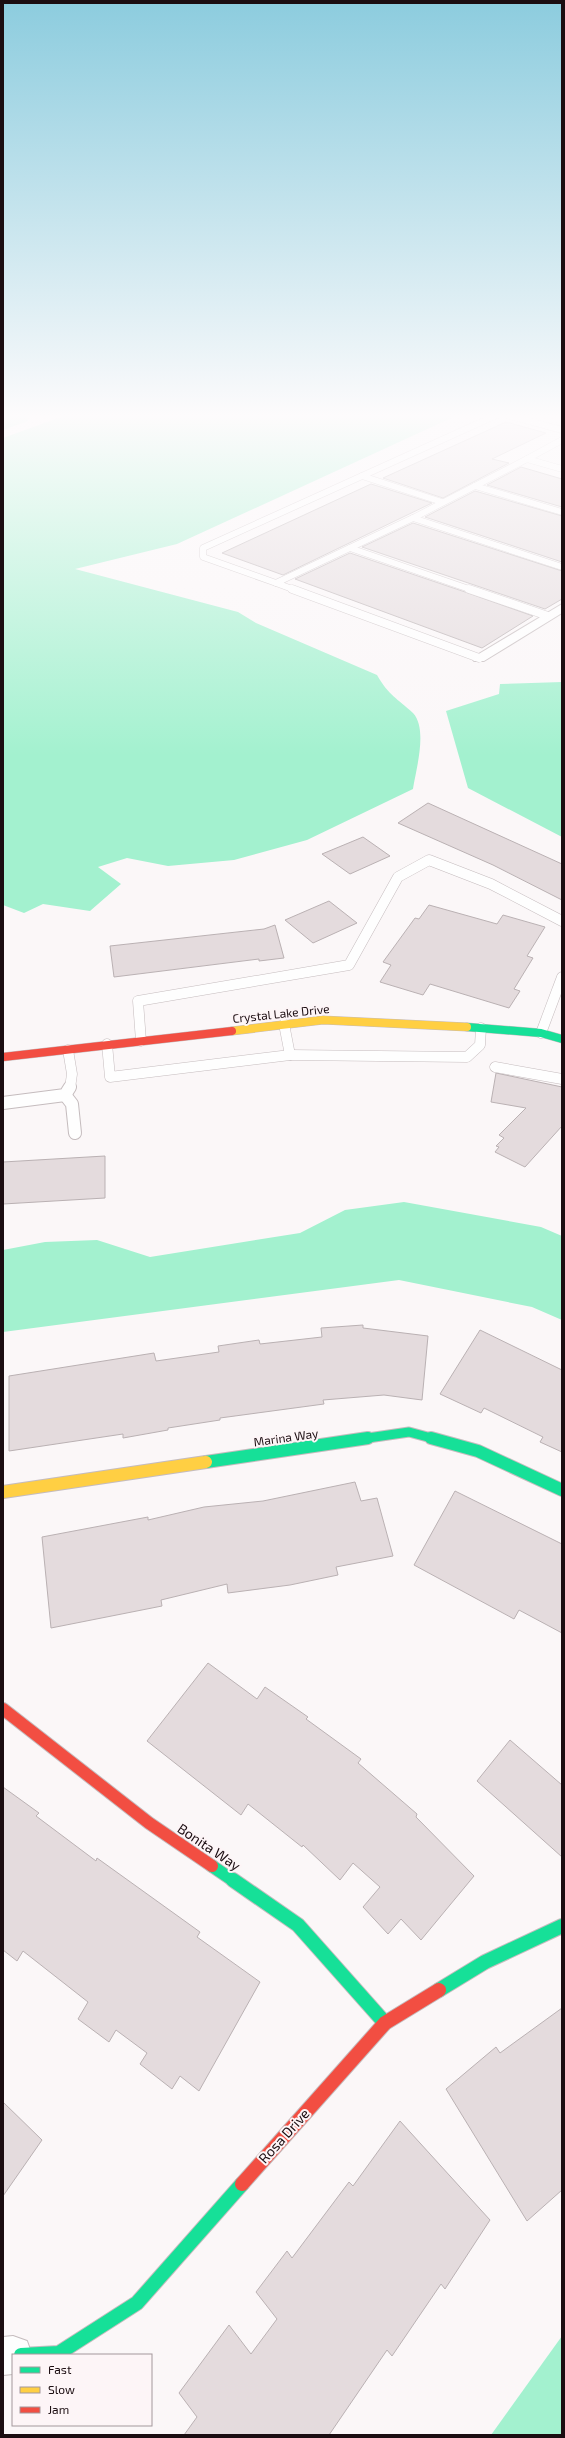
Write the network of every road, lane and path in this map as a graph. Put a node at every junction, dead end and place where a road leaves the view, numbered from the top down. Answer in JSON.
{"nodes":[{"id":1,"x":248,"y":528,"type":"edge"},
{"id":2,"x":393,"y":528,"type":"edge"},
{"id":3,"x":444,"y":528,"type":"edge"},
{"id":4,"x":350,"y":548,"type":"junction"},
{"id":5,"x":562,"y":566,"type":"edge"},
{"id":6,"x":276,"y":583,"type":"junction"},
{"id":7,"x":562,"y":608,"type":"edge"},
{"id":8,"x":548,"y":616,"type":"junction"},
{"id":9,"x":479,"y":658,"type":"joint"},
{"id":10,"x":562,"y":920,"type":"edge"},
{"id":11,"x":562,"y":977,"type":"edge"},
{"id":12,"x":284,"y":1024,"type":"junction"},
{"id":13,"x":481,"y":1028,"type":"junction"},
{"id":14,"x":541,"y":1033,"type":"junction"},
{"id":15,"x":562,"y":1039,"type":"edge"},
{"id":16,"x":141,"y":1041,"type":"junction"},
{"id":17,"x":107,"y":1044,"type":"junction"},
{"id":18,"x":68,"y":1050,"type":"junction"},
{"id":19,"x":290,"y":1055,"type":"junction"},
{"id":20,"x":3,"y":1057,"type":"edge"},
{"id":21,"x":494,"y":1067,"type":"dead end"},
{"id":22,"x":562,"y":1079,"type":"edge"},
{"id":23,"x":65,"y":1095,"type":"junction"},
{"id":24,"x":3,"y":1102,"type":"edge"},
{"id":25,"x":75,"y":1133,"type":"dead end"},
{"id":26,"x":562,"y":1490,"type":"edge"},
{"id":27,"x":3,"y":1492,"type":"edge"},
{"id":28,"x":3,"y":1709,"type":"edge"},
{"id":29,"x":562,"y":1926,"type":"edge"},
{"id":30,"x":385,"y":2024,"type":"junction"},
{"id":31,"x":59,"y":2354,"type":"edge"}],
"edges":[{"from":1,"to":6,"type":"lane"},
{"from":2,"to":4,"type":"lane"},
{"from":3,"to":5,"type":"lane"},
{"from":4,"to":6,"type":"lane"},
{"from":4,"to":8,"type":"lane"},
{"from":6,"to":9,"type":"lane"},
{"from":7,"to":8,"type":"street"},
{"from":8,"to":9,"type":"street"},
{"from":10,"to":16,"type":"lane"},
{"from":11,"to":14,"type":"lane"},
{"from":12,"to":13,"type":"street","name":"Crystal Lake Drive"},
{"from":12,"to":16,"type":"street","name":"Crystal Lake Drive"},
{"from":12,"to":19,"type":"lane"},
{"from":13,"to":14,"type":"street","name":"Crystal Lake Drive"},
{"from":13,"to":19,"type":"lane"},
{"from":14,"to":15,"type":"street","name":"Crystal Lake Drive"},
{"from":16,"to":17,"type":"street","name":"Crystal Lake Drive"},
{"from":17,"to":18,"type":"street","name":"Crystal Lake Drive"},
{"from":17,"to":19,"type":"lane"},
{"from":18,"to":20,"type":"street","name":"Crystal Lake Drive"},
{"from":18,"to":23,"type":"lane"},
{"from":21,"to":22,"type":"lane"},
{"from":23,"to":24,"type":"lane"},
{"from":23,"to":25,"type":"lane"},
{"from":26,"to":27,"type":"street","name":"Marina Way"},
{"from":28,"to":30,"type":"street","name":"Bonita Way"},
{"from":29,"to":30,"type":"street","name":"Rosa Drive"},
{"from":30,"to":31,"type":"street","name":"Rosa Drive"}]}
